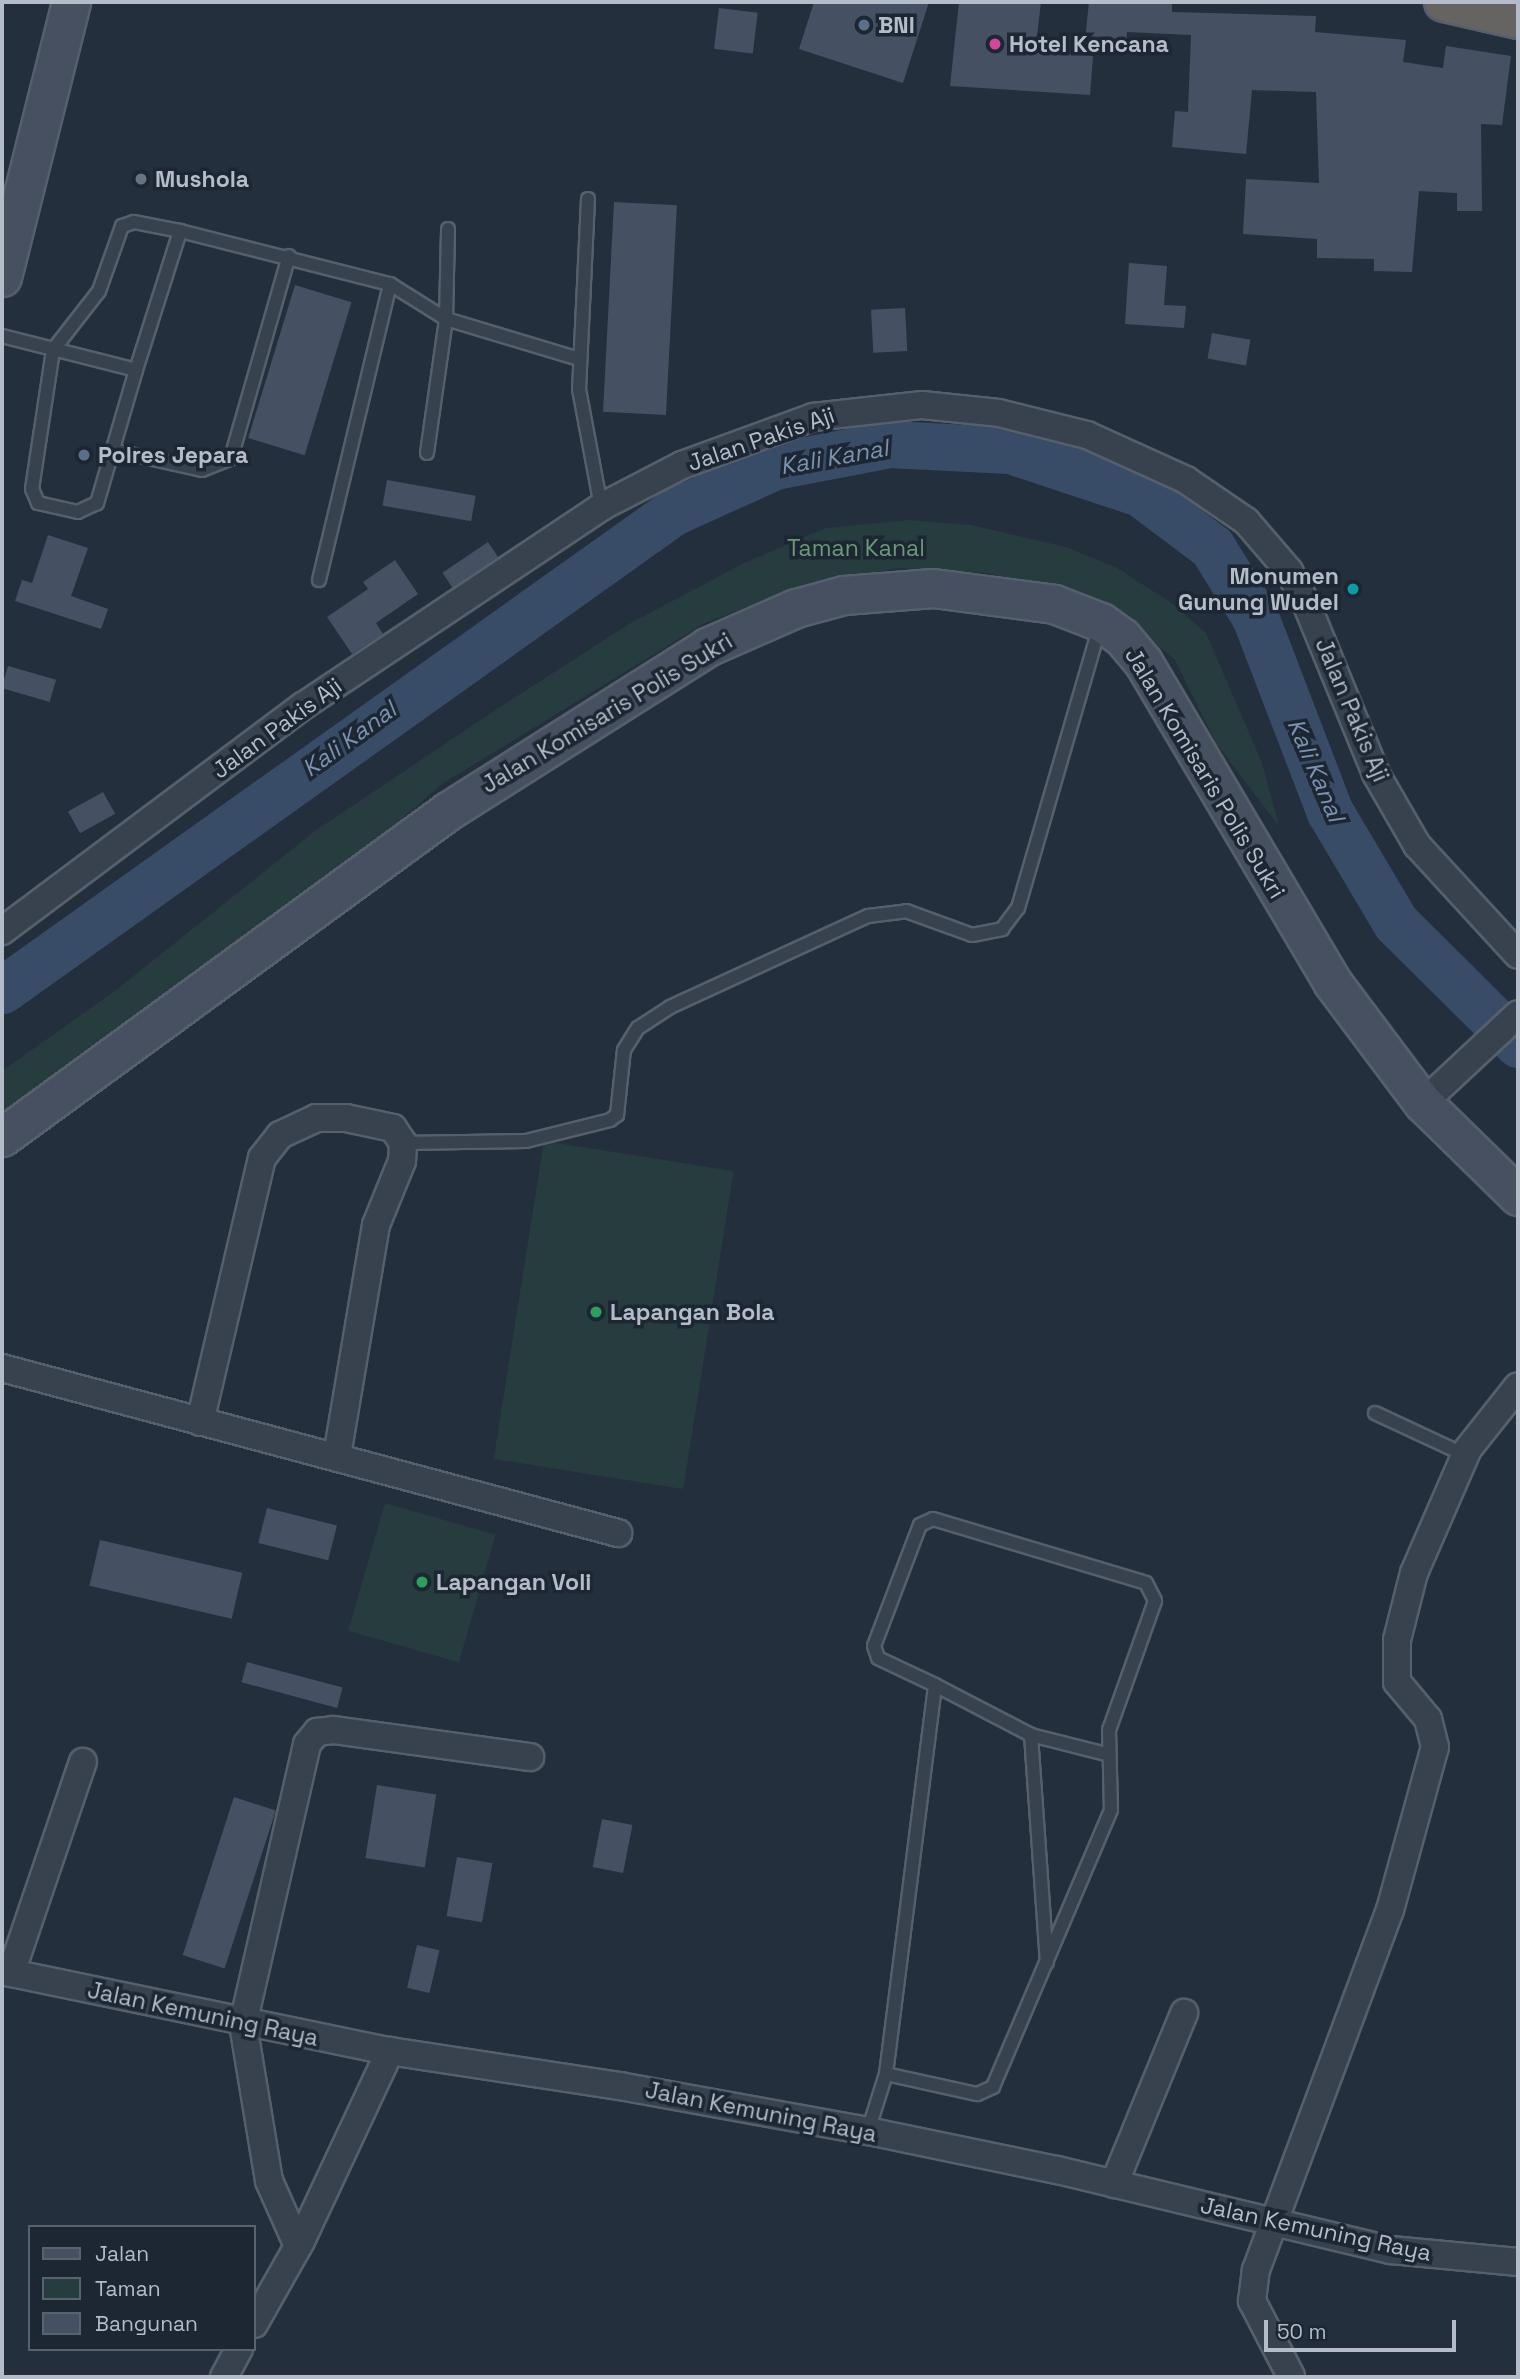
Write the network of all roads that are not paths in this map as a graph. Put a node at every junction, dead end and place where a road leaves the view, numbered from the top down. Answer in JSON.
{"nodes":[{"id":1,"x":66,"y":3,"type":"edge"},
{"id":2,"x":1459,"y":3,"type":"edge"},
{"id":3,"x":1518,"y":19,"type":"edge"},
{"id":4,"x":587,"y":199,"type":"dead end"},
{"id":5,"x":448,"y":229,"type":"dead end"},
{"id":6,"x":180,"y":231,"type":"junction"},
{"id":7,"x":289,"y":256,"type":"junction"},
{"id":8,"x":2,"y":276,"type":"edge"},
{"id":9,"x":390,"y":284,"type":"junction"},
{"id":10,"x":446,"y":319,"type":"junction"},
{"id":11,"x":2,"y":336,"type":"edge"},
{"id":12,"x":52,"y":350,"type":"junction"},
{"id":13,"x":579,"y":359,"type":"junction"},
{"id":14,"x":136,"y":370,"type":"junction"},
{"id":15,"x":113,"y":450,"type":"junction"},
{"id":16,"x":427,"y":453,"type":"dead end"},
{"id":17,"x":601,"y":507,"type":"junction"},
{"id":18,"x":319,"y":580,"type":"dead end"},
{"id":19,"x":1101,"y":622,"type":"junction"},
{"id":20,"x":2,"y":931,"type":"edge"},
{"id":21,"x":1518,"y":956,"type":"edge"},
{"id":22,"x":1518,"y":1014,"type":"edge"},
{"id":23,"x":1432,"y":1094,"type":"junction"},
{"id":24,"x":2,"y":1137,"type":"edge"},
{"id":25,"x":403,"y":1143,"type":"junction"},
{"id":26,"x":1518,"y":1195,"type":"edge"},
{"id":27,"x":2,"y":1368,"type":"edge"},
{"id":28,"x":1518,"y":1386,"type":"edge"},
{"id":29,"x":1375,"y":1413,"type":"dead end"},
{"id":30,"x":200,"y":1422,"type":"junction"},
{"id":31,"x":337,"y":1455,"type":"junction"},
{"id":32,"x":1465,"y":1455,"type":"junction"},
{"id":33,"x":618,"y":1533,"type":"dead end"},
{"id":34,"x":935,"y":1685,"type":"junction"},
{"id":35,"x":1031,"y":1735,"type":"junction"},
{"id":36,"x":1110,"y":1755,"type":"junction"},
{"id":37,"x":530,"y":1757,"type":"dead end"},
{"id":38,"x":83,"y":1762,"type":"dead end"},
{"id":39,"x":1048,"y":1964,"type":"junction"},
{"id":40,"x":6,"y":1972,"type":"edge"},
{"id":41,"x":1184,"y":2012,"type":"dead end"},
{"id":42,"x":243,"y":2024,"type":"junction"},
{"id":43,"x":390,"y":2052,"type":"junction"},
{"id":44,"x":886,"y":2074,"type":"junction"},
{"id":45,"x":868,"y":2132,"type":"junction"},
{"id":46,"x":1114,"y":2184,"type":"junction"},
{"id":47,"x":1277,"y":2223,"type":"junction"},
{"id":48,"x":298,"y":2246,"type":"junction"},
{"id":49,"x":1518,"y":2262,"type":"edge"},
{"id":50,"x":256,"y":2320,"type":"edge"},
{"id":51,"x":238,"y":2351,"type":"edge"},
{"id":52,"x":1291,"y":2376,"type":"edge"},
{"id":53,"x":224,"y":2377,"type":"edge"}],
"edges":[{"from":1,"to":8,"type":"main road"},
{"from":2,"to":3,"type":"highway"},
{"from":4,"to":13,"type":"lane"},
{"from":5,"to":10,"type":"lane"},
{"from":6,"to":7,"type":"lane"},
{"from":6,"to":12,"type":"lane"},
{"from":6,"to":14,"type":"lane"},
{"from":7,"to":9,"type":"lane"},
{"from":7,"to":15,"type":"lane"},
{"from":9,"to":10,"type":"lane"},
{"from":9,"to":18,"type":"lane"},
{"from":10,"to":13,"type":"lane"},
{"from":10,"to":16,"type":"lane"},
{"from":11,"to":12,"type":"lane"},
{"from":12,"to":14,"type":"lane"},
{"from":12,"to":15,"type":"lane"},
{"from":13,"to":17,"type":"lane"},
{"from":14,"to":15,"type":"lane"},
{"from":17,"to":20,"type":"street","name":"Jalan Pakis Aji"},
{"from":17,"to":21,"type":"street","name":"Jalan Pakis Aji"},
{"from":19,"to":23,"type":"main road","name":"Jalan Komisaris Polis Sukri"},
{"from":19,"to":24,"type":"main road","name":"Jalan Komisaris Polis Sukri"},
{"from":19,"to":25,"type":"lane"},
{"from":22,"to":23,"type":"street"},
{"from":23,"to":26,"type":"main road","name":"Jalan Komisaris Polis Sukri"},
{"from":25,"to":30,"type":"street"},
{"from":25,"to":31,"type":"street"},
{"from":27,"to":30,"type":"street"},
{"from":28,"to":32,"type":"street"},
{"from":29,"to":32,"type":"lane"},
{"from":30,"to":31,"type":"street"},
{"from":31,"to":33,"type":"street"},
{"from":32,"to":47,"type":"street"},
{"from":34,"to":35,"type":"lane"},
{"from":34,"to":36,"type":"lane"},
{"from":34,"to":44,"type":"lane"},
{"from":35,"to":36,"type":"lane"},
{"from":35,"to":39,"type":"lane"},
{"from":36,"to":39,"type":"lane"},
{"from":37,"to":42,"type":"street"},
{"from":38,"to":40,"type":"street"},
{"from":39,"to":44,"type":"lane"},
{"from":40,"to":42,"type":"street","name":"Jalan Kemuning Raya"},
{"from":41,"to":46,"type":"street"},
{"from":42,"to":43,"type":"street","name":"Jalan Kemuning Raya"},
{"from":42,"to":48,"type":"street"},
{"from":43,"to":45,"type":"street","name":"Jalan Kemuning Raya"},
{"from":43,"to":48,"type":"street"},
{"from":44,"to":45,"type":"lane"},
{"from":45,"to":46,"type":"street","name":"Jalan Kemuning Raya"},
{"from":46,"to":47,"type":"street","name":"Jalan Kemuning Raya"},
{"from":47,"to":49,"type":"street","name":"Jalan Kemuning Raya"},
{"from":47,"to":52,"type":"street"},
{"from":48,"to":50,"type":"street"},
{"from":51,"to":53,"type":"street"}]}
